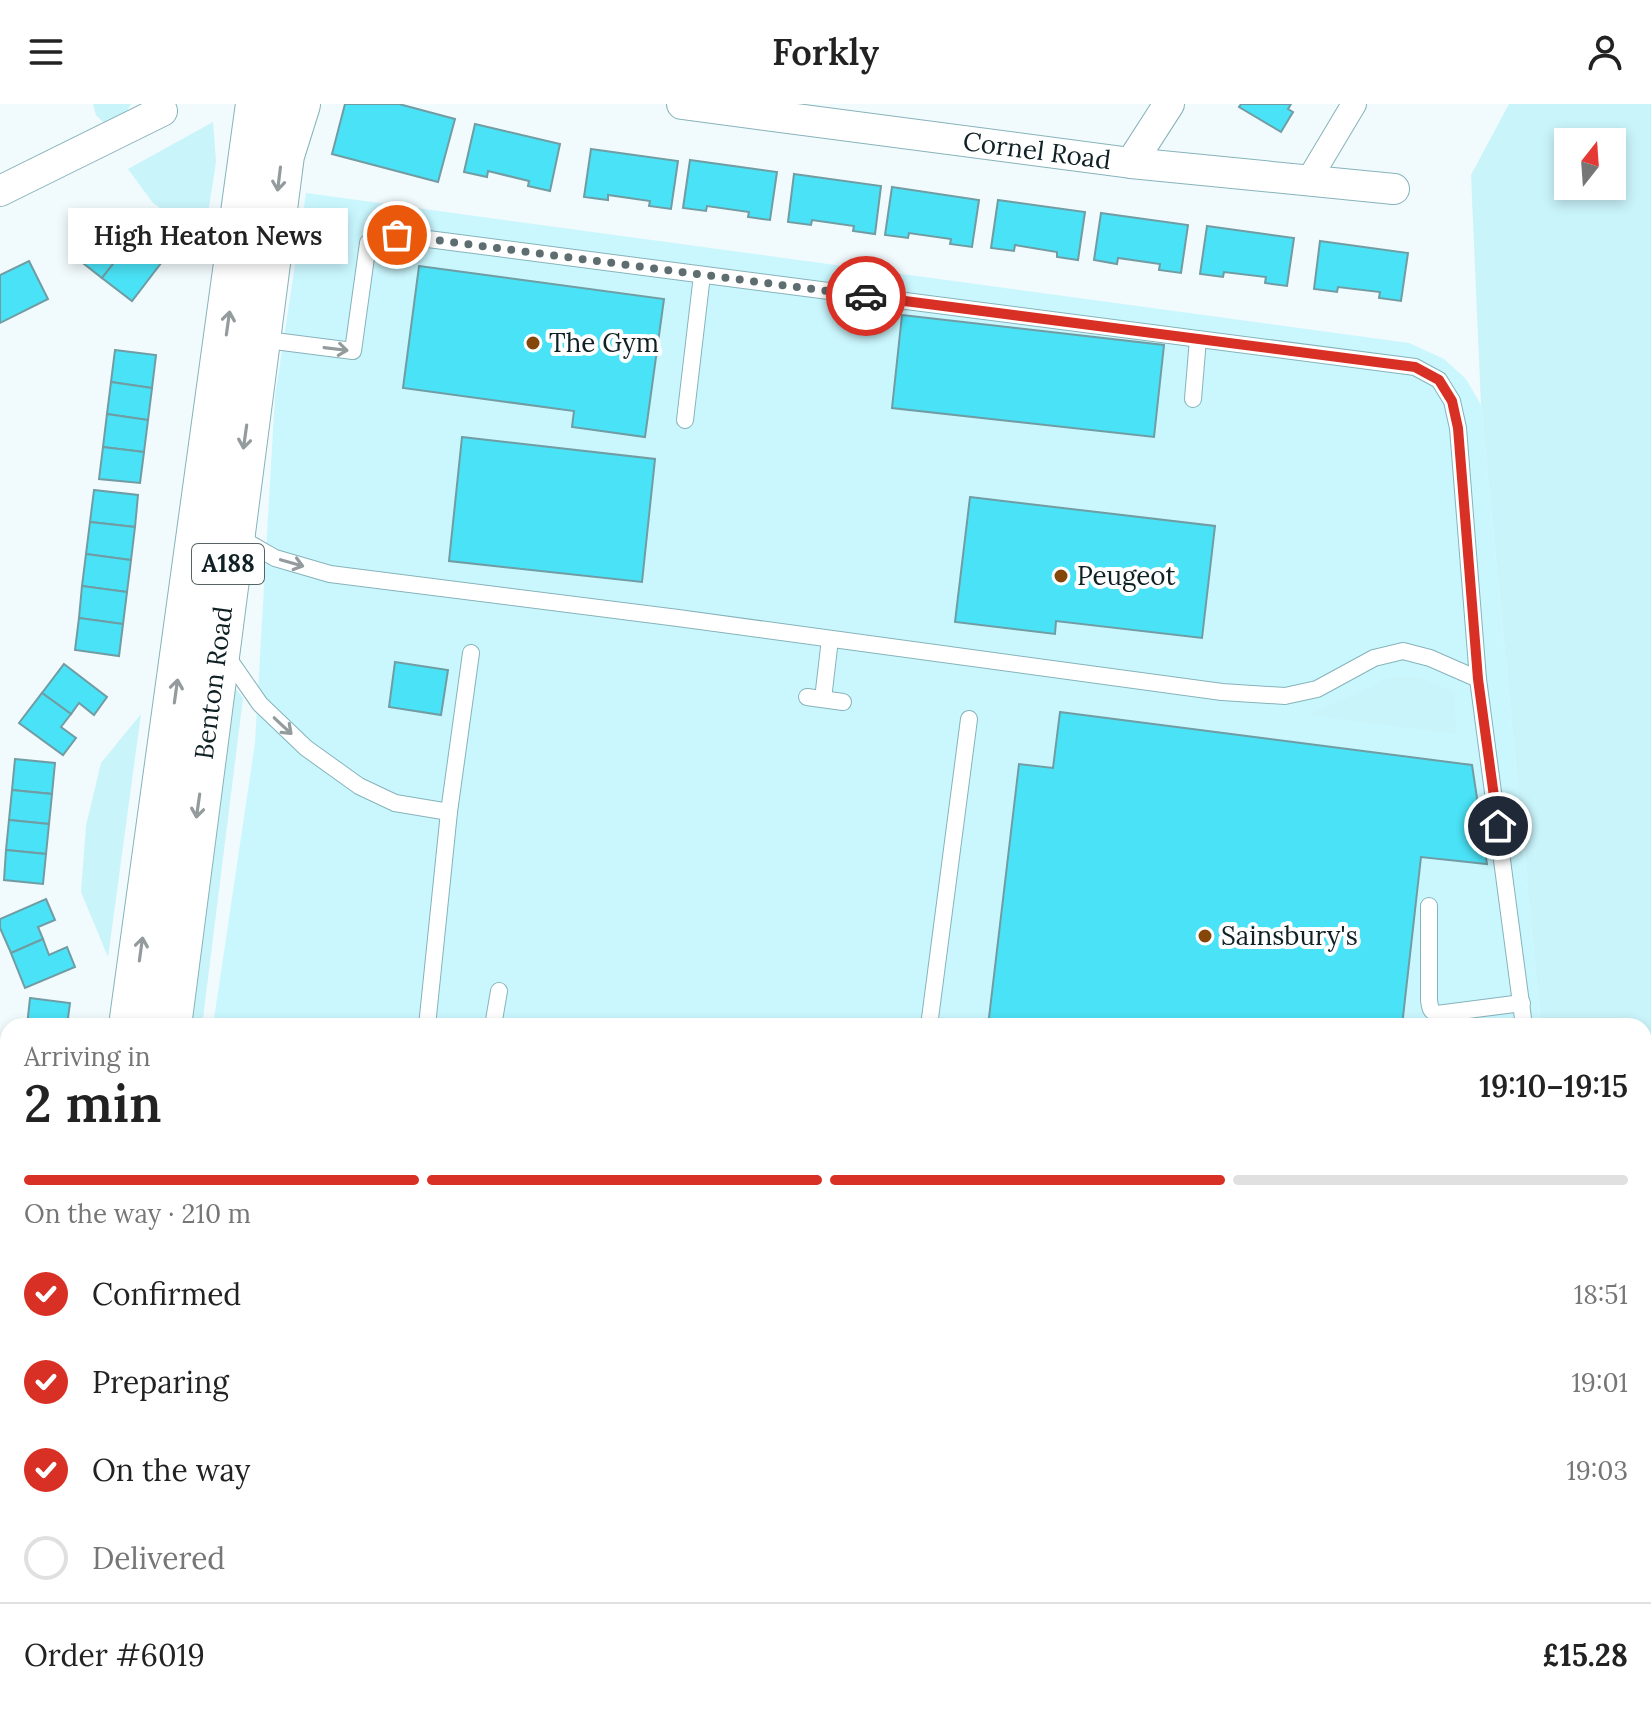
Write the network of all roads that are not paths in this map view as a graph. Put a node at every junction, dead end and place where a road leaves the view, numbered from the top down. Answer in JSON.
{"nodes":[{"id":1,"x":159,"y":104,"type":"edge"},
{"id":2,"x":258,"y":104,"type":"edge"},
{"id":3,"x":298,"y":104,"type":"edge"},
{"id":4,"x":682,"y":104,"type":"edge"},
{"id":5,"x":1169,"y":104,"type":"edge"},
{"id":6,"x":1354,"y":104,"type":"edge"},
{"id":7,"x":850,"y":115,"type":"edge"},
{"id":8,"x":1131,"y":163,"type":"junction"},
{"id":9,"x":1308,"y":181,"type":"junction"},
{"id":10,"x":1394,"y":189,"type":"dead end"},
{"id":11,"x":0,"y":191,"type":"edge"},
{"id":12,"x":702,"y":275,"type":"junction"},
{"id":13,"x":259,"y":339,"type":"junction"},
{"id":14,"x":1198,"y":339,"type":"junction"},
{"id":15,"x":1193,"y":399,"type":"dead end"},
{"id":16,"x":685,"y":420,"type":"dead end"},
{"id":17,"x":234,"y":516,"type":"junction"},
{"id":18,"x":830,"y":639,"type":"junction"},
{"id":19,"x":218,"y":643,"type":"junction"},
{"id":20,"x":471,"y":653,"type":"dead end"},
{"id":21,"x":1478,"y":679,"type":"junction"},
{"id":22,"x":843,"y":702,"type":"dead end"},
{"id":23,"x":969,"y":719,"type":"dead end"},
{"id":24,"x":449,"y":812,"type":"junction"},
{"id":25,"x":1429,"y":906,"type":"dead end"},
{"id":26,"x":499,"y":991,"type":"dead end"},
{"id":27,"x":1522,"y":1003,"type":"junction"},
{"id":28,"x":132,"y":1018,"type":"edge"},
{"id":29,"x":170,"y":1018,"type":"edge"},
{"id":30,"x":428,"y":1018,"type":"edge"},
{"id":31,"x":494,"y":1018,"type":"edge"},
{"id":32,"x":930,"y":1018,"type":"edge"},
{"id":33,"x":1523,"y":1018,"type":"edge"}],
"edges":[{"from":1,"to":11,"type":"street"},
{"from":28,"to":2,"type":"main road","name":"Benton Road","number":"A188","one_way":true},
{"from":3,"to":13,"type":"main road","name":"Benton Road","number":"A188","one_way":true},
{"from":4,"to":7,"type":"street","name":"Cornel Road"},
{"from":5,"to":8,"type":"street"},
{"from":6,"to":9,"type":"street"},
{"from":7,"to":8,"type":"street","name":"Cornel Road"},
{"from":8,"to":9,"type":"street","name":"Cornel Road"},
{"from":9,"to":10,"type":"street","name":"Cornel Road"},
{"from":13,"to":12,"type":"lane","one_way":true},
{"from":12,"to":14,"type":"lane"},
{"from":12,"to":16,"type":"lane"},
{"from":13,"to":17,"type":"main road","name":"Benton Road","number":"A188","one_way":true},
{"from":14,"to":15,"type":"lane"},
{"from":14,"to":21,"type":"lane"},
{"from":17,"to":18,"type":"lane","one_way":true},
{"from":17,"to":19,"type":"main road","name":"Benton Road","number":"A188"},
{"from":18,"to":21,"type":"lane"},
{"from":18,"to":22,"type":"lane"},
{"from":19,"to":24,"type":"lane","one_way":true},
{"from":19,"to":29,"type":"main road","name":"Benton Road","number":"A188","one_way":true},
{"from":20,"to":24,"type":"lane"},
{"from":21,"to":27,"type":"lane"},
{"from":23,"to":32,"type":"lane"},
{"from":24,"to":30,"type":"lane"},
{"from":25,"to":27,"type":"lane"},
{"from":26,"to":31,"type":"lane"},
{"from":27,"to":33,"type":"lane"}]}
